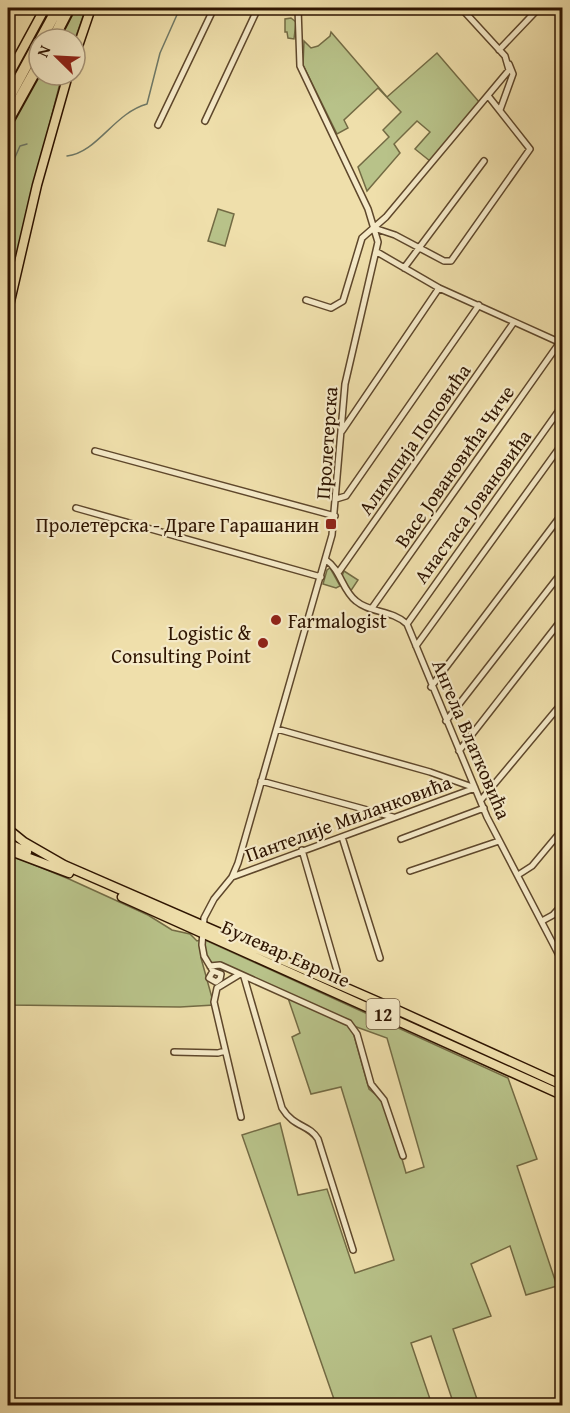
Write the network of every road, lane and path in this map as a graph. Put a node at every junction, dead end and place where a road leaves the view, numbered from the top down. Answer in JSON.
{"nodes":[{"id":1,"x":45,"y":8,"type":"edge"},
{"id":2,"x":58,"y":8,"type":"edge"},
{"id":3,"x":69,"y":8,"type":"edge"},
{"id":4,"x":92,"y":8,"type":"edge"},
{"id":5,"x":214,"y":8,"type":"edge"},
{"id":6,"x":258,"y":8,"type":"edge"},
{"id":7,"x":298,"y":8,"type":"edge"},
{"id":8,"x":461,"y":8,"type":"edge"},
{"id":9,"x":539,"y":8,"type":"edge"},
{"id":10,"x":48,"y":27,"type":"edge"},
{"id":11,"x":59,"y":27,"type":"edge"},
{"id":12,"x":85,"y":27,"type":"edge"},
{"id":13,"x":499,"y":50,"type":"junction"},
{"id":14,"x":509,"y":63,"type":"junction"},
{"id":15,"x":27,"y":65,"type":"edge"},
{"id":16,"x":8,"y":76,"type":"edge"},
{"id":17,"x":27,"y":86,"type":"edge"},
{"id":18,"x":65,"y":87,"type":"edge"},
{"id":19,"x":489,"y":97,"type":"junction"},
{"id":20,"x":8,"y":99,"type":"edge"},
{"id":21,"x":500,"y":110,"type":"junction"},
{"id":22,"x":8,"y":120,"type":"edge"},
{"id":23,"x":204,"y":121,"type":"dead end"},
{"id":24,"x":158,"y":124,"type":"dead end"},
{"id":25,"x":484,"y":161,"type":"dead end"},
{"id":26,"x":374,"y":228,"type":"junction"},
{"id":27,"x":419,"y":247,"type":"junction"},
{"id":28,"x":377,"y":252,"type":"junction"},
{"id":29,"x":404,"y":268,"type":"junction"},
{"id":30,"x":439,"y":288,"type":"junction"},
{"id":31,"x":306,"y":300,"type":"dead end"},
{"id":32,"x":479,"y":305,"type":"junction"},
{"id":33,"x":8,"y":310,"type":"edge"},
{"id":34,"x":514,"y":322,"type":"junction"},
{"id":35,"x":561,"y":343,"type":"edge"},
{"id":36,"x":562,"y":406,"type":"edge"},
{"id":37,"x":341,"y":432,"type":"junction"},
{"id":38,"x":562,"y":444,"type":"edge"},
{"id":39,"x":95,"y":451,"type":"dead end"},
{"id":40,"x":336,"y":499,"type":"junction"},
{"id":41,"x":76,"y":508,"type":"dead end"},
{"id":42,"x":562,"y":514,"type":"edge"},
{"id":43,"x":335,"y":516,"type":"junction"},
{"id":44,"x":326,"y":560,"type":"junction"},
{"id":45,"x":562,"y":572,"type":"edge"},
{"id":46,"x":338,"y":573,"type":"junction"},
{"id":47,"x":321,"y":577,"type":"junction"},
{"id":48,"x":372,"y":608,"type":"junction"},
{"id":49,"x":562,"y":619,"type":"edge"},
{"id":50,"x":407,"y":624,"type":"junction"},
{"id":51,"x":416,"y":646,"type":"junction"},
{"id":52,"x":431,"y":687,"type":"junction"},
{"id":53,"x":562,"y":703,"type":"edge"},
{"id":54,"x":446,"y":721,"type":"junction"},
{"id":55,"x":277,"y":729,"type":"junction"},
{"id":56,"x":459,"y":751,"type":"junction"},
{"id":57,"x":261,"y":781,"type":"junction"},
{"id":58,"x":475,"y":788,"type":"junction"},
{"id":59,"x":481,"y":800,"type":"junction"},
{"id":60,"x":484,"y":808,"type":"junction"},
{"id":61,"x":394,"y":817,"type":"junction"},
{"id":62,"x":8,"y":829,"type":"edge"},
{"id":63,"x":562,"y":830,"type":"edge"},
{"id":64,"x":342,"y":837,"type":"junction"},
{"id":65,"x":401,"y":839,"type":"dead end"},
{"id":66,"x":499,"y":841,"type":"junction"},
{"id":67,"x":8,"y":843,"type":"edge"},
{"id":68,"x":8,"y":850,"type":"edge"},
{"id":69,"x":302,"y":850,"type":"junction"},
{"id":70,"x":63,"y":867,"type":"junction"},
{"id":71,"x":410,"y":871,"type":"dead end"},
{"id":72,"x":518,"y":876,"type":"junction"},
{"id":73,"x":232,"y":877,"type":"junction"},
{"id":74,"x":562,"y":905,"type":"edge"},
{"id":75,"x":542,"y":921,"type":"junction"},
{"id":76,"x":204,"y":931,"type":"junction"},
{"id":77,"x":380,"y":958,"type":"dead end"},
{"id":78,"x":562,"y":962,"type":"edge"},
{"id":79,"x":211,"y":968,"type":"junction"},
{"id":80,"x":337,"y":971,"type":"dead end"},
{"id":81,"x":242,"y":975,"type":"junction"},
{"id":82,"x":217,"y":985,"type":"junction"},
{"id":83,"x":225,"y":1051,"type":"junction"},
{"id":84,"x":174,"y":1052,"type":"dead end"},
{"id":85,"x":562,"y":1085,"type":"edge"},
{"id":86,"x":562,"y":1095,"type":"edge"},
{"id":87,"x":241,"y":1117,"type":"dead end"},
{"id":88,"x":404,"y":1156,"type":"dead end"},
{"id":89,"x":353,"y":1250,"type":"dead end"}],
"edges":[{"from":1,"to":16,"type":"main road"},
{"from":2,"to":10,"type":"highway"},
{"from":3,"to":11,"type":"highway"},
{"from":4,"to":12,"type":"main road"},
{"from":5,"to":24,"type":"street"},
{"from":6,"to":23,"type":"street"},
{"from":7,"to":26,"type":"street","name":"Пролетерска"},
{"from":8,"to":13,"type":"street"},
{"from":9,"to":13,"type":"street"},
{"from":13,"to":14,"type":"street"},
{"from":14,"to":19,"type":"street"},
{"from":14,"to":21,"type":"street"},
{"from":15,"to":20,"type":"highway"},
{"from":17,"to":22,"type":"highway"},
{"from":18,"to":33,"type":"main road"},
{"from":19,"to":21,"type":"street"},
{"from":19,"to":26,"type":"street"},
{"from":21,"to":27,"type":"street"},
{"from":25,"to":27,"type":"street"},
{"from":26,"to":27,"type":"street"},
{"from":26,"to":28,"type":"street","name":"Пролетерска"},
{"from":26,"to":31,"type":"street"},
{"from":27,"to":29,"type":"street"},
{"from":28,"to":29,"type":"street"},
{"from":28,"to":37,"type":"street","name":"Пролетерска"},
{"from":29,"to":30,"type":"street"},
{"from":30,"to":32,"type":"street"},
{"from":30,"to":37,"type":"street"},
{"from":32,"to":34,"type":"street"},
{"from":32,"to":40,"type":"street"},
{"from":34,"to":35,"type":"street"},
{"from":34,"to":46,"type":"street","name":"Алимпија Поповића"},
{"from":35,"to":48,"type":"street","name":"Васе Јовановића Чиче"},
{"from":36,"to":50,"type":"street","name":"Анастаса Јовановића"},
{"from":37,"to":40,"type":"street","name":"Пролетерска"},
{"from":38,"to":51,"type":"street"},
{"from":39,"to":43,"type":"street"},
{"from":40,"to":43,"type":"street","name":"Пролетерска"},
{"from":41,"to":47,"type":"street"},
{"from":42,"to":52,"type":"street"},
{"from":43,"to":44,"type":"street","name":"Пролетерска"},
{"from":44,"to":46,"type":"street"},
{"from":44,"to":47,"type":"street","name":"Пролетерска"},
{"from":45,"to":54,"type":"street"},
{"from":46,"to":48,"type":"street"},
{"from":47,"to":55,"type":"street","name":"Пролетерска"},
{"from":48,"to":50,"type":"street"},
{"from":49,"to":56,"type":"street"},
{"from":50,"to":51,"type":"street","name":"Ангела Влатковића"},
{"from":51,"to":52,"type":"street","name":"Ангела Влатковића"},
{"from":52,"to":54,"type":"street","name":"Ангела Влатковића"},
{"from":53,"to":59,"type":"street"},
{"from":54,"to":56,"type":"street","name":"Ангела Влатковића"},
{"from":55,"to":57,"type":"street","name":"Пролетерска"},
{"from":55,"to":58,"type":"street"},
{"from":56,"to":58,"type":"street","name":"Ангела Влатковића"},
{"from":57,"to":61,"type":"street"},
{"from":57,"to":73,"type":"street","name":"Пролетерска"},
{"from":58,"to":59,"type":"street","name":"Ангела Влатковића"},
{"from":58,"to":61,"type":"street","name":"Пантелије Миланковића"},
{"from":59,"to":60,"type":"street","name":"Ангела Влатковића"},
{"from":60,"to":65,"type":"street"},
{"from":60,"to":66,"type":"street","name":"Ангела Влатковића"},
{"from":61,"to":64,"type":"street","name":"Пантелије Миланковића"},
{"from":62,"to":70,"type":"main road"},
{"from":63,"to":72,"type":"street"},
{"from":64,"to":69,"type":"street","name":"Пантелије Миланковића"},
{"from":64,"to":77,"type":"street"},
{"from":66,"to":71,"type":"street"},
{"from":66,"to":72,"type":"street","name":"Ангела Влатковића"},
{"from":67,"to":70,"type":"main road"},
{"from":68,"to":70,"type":"main road"},
{"from":69,"to":73,"type":"street","name":"Пантелије Миланковића"},
{"from":69,"to":80,"type":"street"},
{"from":70,"to":76,"type":"main road","name":"Булевар Европе","number":"12"},
{"from":72,"to":75,"type":"street","name":"Ангела Влатковића"},
{"from":73,"to":76,"type":"street","name":"Пролетерска"},
{"from":74,"to":75,"type":"street"},
{"from":75,"to":78,"type":"street","name":"Ангела Влатковића"},
{"from":76,"to":79,"type":"street"},
{"from":76,"to":85,"type":"main road","name":"Булевар Европе","number":"12"},
{"from":76,"to":86,"type":"main road","name":"Булевар Европе","number":"12"},
{"from":79,"to":81,"type":"street"},
{"from":79,"to":82,"type":"street"},
{"from":81,"to":82,"type":"street"},
{"from":81,"to":88,"type":"street"},
{"from":81,"to":89,"type":"street"},
{"from":82,"to":83,"type":"street"},
{"from":83,"to":84,"type":"street"},
{"from":83,"to":87,"type":"street"}]}
